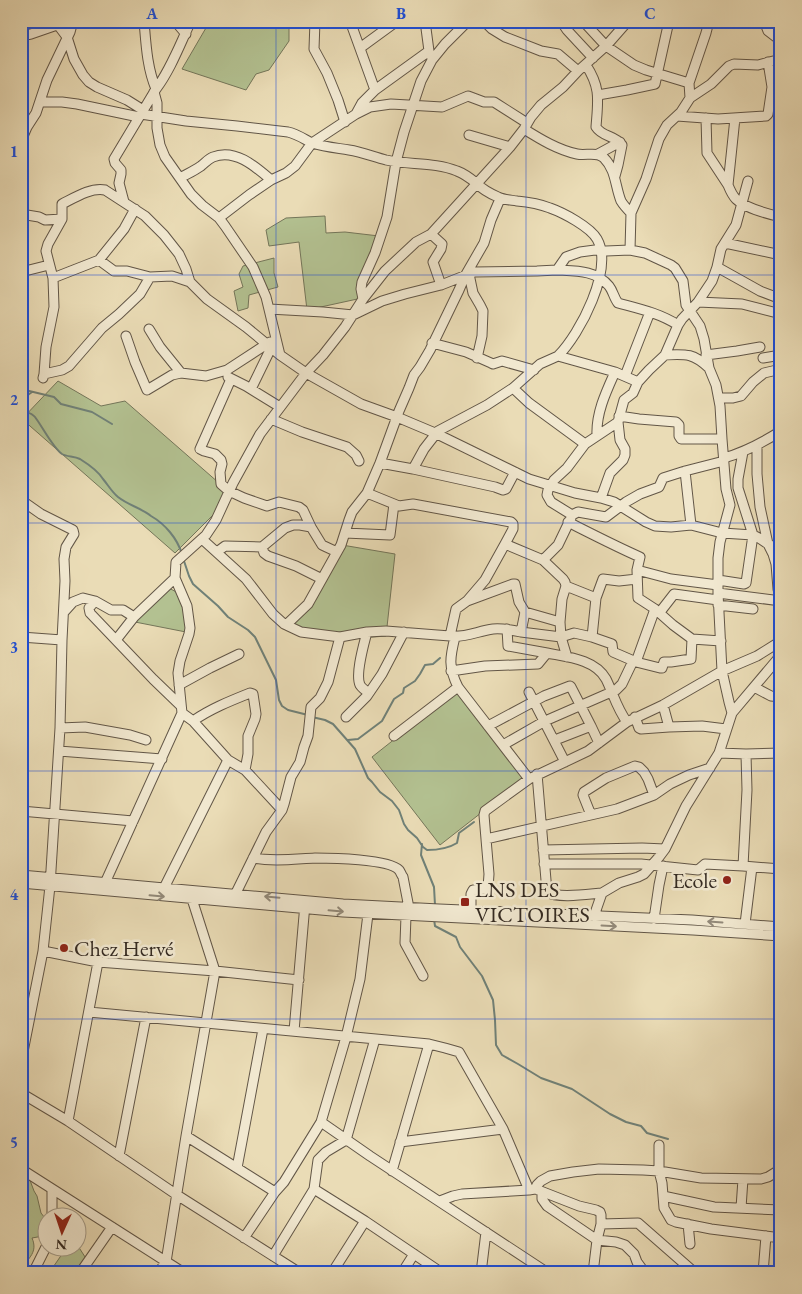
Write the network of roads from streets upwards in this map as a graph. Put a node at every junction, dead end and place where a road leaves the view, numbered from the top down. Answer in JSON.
{"nodes":[{"id":1,"x":73,"y":21,"type":"edge"},
{"id":2,"x":144,"y":21,"type":"edge"},
{"id":3,"x":175,"y":21,"type":"edge"},
{"id":4,"x":192,"y":21,"type":"edge"},
{"id":5,"x":315,"y":21,"type":"edge"},
{"id":6,"x":350,"y":21,"type":"edge"},
{"id":7,"x":397,"y":21,"type":"edge"},
{"id":8,"x":425,"y":21,"type":"edge"},
{"id":9,"x":468,"y":21,"type":"edge"},
{"id":10,"x":484,"y":21,"type":"edge"},
{"id":11,"x":561,"y":21,"type":"edge"},
{"id":12,"x":583,"y":21,"type":"edge"},
{"id":13,"x":628,"y":21,"type":"edge"},
{"id":14,"x":669,"y":21,"type":"edge"},
{"id":15,"x":708,"y":21,"type":"edge"},
{"id":16,"x":769,"y":21,"type":"edge"},
{"id":17,"x":56,"y":23,"type":"edge"},
{"id":18,"x":186,"y":34,"type":"junction"},
{"id":19,"x":21,"y":36,"type":"edge"},
{"id":20,"x":67,"y":37,"type":"junction"},
{"id":21,"x":781,"y":41,"type":"edge"},
{"id":22,"x":606,"y":46,"type":"junction"},
{"id":23,"x":360,"y":48,"type":"junction"},
{"id":24,"x":431,"y":55,"type":"junction"},
{"id":25,"x":781,"y":59,"type":"edge"},
{"id":26,"x":590,"y":61,"type":"junction"},
{"id":27,"x":768,"y":62,"type":"junction"},
{"id":28,"x":578,"y":71,"type":"junction"},
{"id":29,"x":658,"y":73,"type":"junction"},
{"id":30,"x":689,"y":83,"type":"junction"},
{"id":31,"x":375,"y":90,"type":"junction"},
{"id":32,"x":155,"y":91,"type":"junction"},
{"id":33,"x":598,"y":95,"type":"junction"},
{"id":34,"x":771,"y":97,"type":"junction"},
{"id":35,"x":690,"y":98,"type":"junction"},
{"id":36,"x":781,"y":98,"type":"edge"},
{"id":37,"x":41,"y":102,"type":"junction"},
{"id":38,"x":413,"y":106,"type":"junction"},
{"id":39,"x":141,"y":114,"type":"junction"},
{"id":40,"x":356,"y":114,"type":"junction"},
{"id":41,"x":677,"y":116,"type":"junction"},
{"id":42,"x":156,"y":117,"type":"junction"},
{"id":43,"x":706,"y":118,"type":"junction"},
{"id":44,"x":735,"y":118,"type":"junction"},
{"id":45,"x":345,"y":122,"type":"junction"},
{"id":46,"x":526,"y":126,"type":"junction"},
{"id":47,"x":469,"y":135,"type":"dead end"},
{"id":48,"x":21,"y":141,"type":"edge"},
{"id":49,"x":312,"y":142,"type":"junction"},
{"id":50,"x":620,"y":142,"type":"junction"},
{"id":51,"x":510,"y":147,"type":"junction"},
{"id":52,"x":598,"y":154,"type":"junction"},
{"id":53,"x":396,"y":162,"type":"junction"},
{"id":54,"x":615,"y":176,"type":"junction"},
{"id":55,"x":180,"y":178,"type":"junction"},
{"id":56,"x":271,"y":180,"type":"junction"},
{"id":57,"x":748,"y":181,"type":"dead end"},
{"id":58,"x":476,"y":184,"type":"junction"},
{"id":59,"x":728,"y":185,"type":"junction"},
{"id":60,"x":500,"y":199,"type":"junction"},
{"id":61,"x":124,"y":202,"type":"junction"},
{"id":62,"x":742,"y":204,"type":"junction"},
{"id":63,"x":135,"y":209,"type":"junction"},
{"id":64,"x":631,"y":213,"type":"junction"},
{"id":65,"x":21,"y":214,"type":"edge"},
{"id":66,"x":781,"y":217,"type":"edge"},
{"id":67,"x":219,"y":218,"type":"junction"},
{"id":68,"x":62,"y":219,"type":"junction"},
{"id":69,"x":431,"y":234,"type":"junction"},
{"id":70,"x":725,"y":243,"type":"junction"},
{"id":71,"x":601,"y":250,"type":"junction"},
{"id":72,"x":630,"y":250,"type":"junction"},
{"id":73,"x":781,"y":255,"type":"edge"},
{"id":74,"x":99,"y":260,"type":"junction"},
{"id":75,"x":49,"y":265,"type":"junction"},
{"id":76,"x":717,"y":267,"type":"junction"},
{"id":77,"x":557,"y":270,"type":"junction"},
{"id":78,"x":21,"y":272,"type":"edge"},
{"id":79,"x":467,"y":275,"type":"junction"},
{"id":80,"x":150,"y":277,"type":"junction"},
{"id":81,"x":53,"y":278,"type":"junction"},
{"id":82,"x":600,"y":278,"type":"junction"},
{"id":83,"x":190,"y":282,"type":"junction"},
{"id":84,"x":441,"y":285,"type":"junction"},
{"id":85,"x":781,"y":299,"type":"edge"},
{"id":86,"x":363,"y":300,"type":"junction"},
{"id":87,"x":698,"y":302,"type":"junction"},
{"id":88,"x":269,"y":309,"type":"junction"},
{"id":89,"x":690,"y":311,"type":"junction"},
{"id":90,"x":650,"y":312,"type":"junction"},
{"id":91,"x":781,"y":314,"type":"edge"},
{"id":92,"x":353,"y":315,"type":"junction"},
{"id":93,"x":678,"y":325,"type":"junction"},
{"id":94,"x":149,"y":329,"type":"dead end"},
{"id":95,"x":126,"y":336,"type":"dead end"},
{"id":96,"x":276,"y":337,"type":"junction"},
{"id":97,"x":432,"y":344,"type":"junction"},
{"id":98,"x":268,"y":346,"type":"junction"},
{"id":99,"x":760,"y":347,"type":"dead end"},
{"id":100,"x":280,"y":355,"type":"junction"},
{"id":101,"x":665,"y":355,"type":"junction"},
{"id":102,"x":706,"y":355,"type":"junction"},
{"id":103,"x":781,"y":355,"type":"edge"},
{"id":104,"x":558,"y":356,"type":"junction"},
{"id":105,"x":478,"y":358,"type":"junction"},
{"id":106,"x":763,"y":358,"type":"dead end"},
{"id":107,"x":709,"y":368,"type":"junction"},
{"id":108,"x":781,"y":369,"type":"edge"},
{"id":109,"x":534,"y":370,"type":"junction"},
{"id":110,"x":220,"y":372,"type":"junction"},
{"id":111,"x":615,"y":372,"type":"junction"},
{"id":112,"x":306,"y":373,"type":"junction"},
{"id":113,"x":181,"y":374,"type":"junction"},
{"id":114,"x":625,"y":376,"type":"junction"},
{"id":115,"x":231,"y":379,"type":"junction"},
{"id":116,"x":638,"y":382,"type":"junction"},
{"id":117,"x":513,"y":388,"type":"junction"},
{"id":118,"x":251,"y":389,"type":"junction"},
{"id":119,"x":719,"y":398,"type":"junction"},
{"id":120,"x":280,"y":407,"type":"junction"},
{"id":121,"x":397,"y":417,"type":"junction"},
{"id":122,"x":271,"y":418,"type":"junction"},
{"id":123,"x":619,"y":419,"type":"junction"},
{"id":124,"x":781,"y":431,"type":"edge"},
{"id":125,"x":435,"y":434,"type":"junction"},
{"id":126,"x":597,"y":435,"type":"junction"},
{"id":127,"x":722,"y":439,"type":"junction"},
{"id":128,"x":585,"y":444,"type":"junction"},
{"id":129,"x":757,"y":446,"type":"junction"},
{"id":130,"x":743,"y":452,"type":"junction"},
{"id":131,"x":359,"y":460,"type":"dead end"},
{"id":132,"x":724,"y":460,"type":"junction"},
{"id":133,"x":380,"y":464,"type":"junction"},
{"id":134,"x":413,"y":469,"type":"junction"},
{"id":135,"x":685,"y":471,"type":"junction"},
{"id":136,"x":515,"y":472,"type":"junction"},
{"id":137,"x":550,"y":486,"type":"junction"},
{"id":138,"x":229,"y":492,"type":"junction"},
{"id":139,"x":367,"y":493,"type":"junction"},
{"id":140,"x":601,"y":498,"type":"junction"},
{"id":141,"x":21,"y":500,"type":"edge"},
{"id":142,"x":394,"y":504,"type":"junction"},
{"id":143,"x":621,"y":506,"type":"junction"},
{"id":144,"x":570,"y":519,"type":"junction"},
{"id":145,"x":692,"y":525,"type":"junction"},
{"id":146,"x":312,"y":527,"type":"junction"},
{"id":147,"x":345,"y":533,"type":"junction"},
{"id":148,"x":722,"y":533,"type":"junction"},
{"id":149,"x":753,"y":535,"type":"junction"},
{"id":150,"x":202,"y":539,"type":"junction"},
{"id":151,"x":505,"y":544,"type":"junction"},
{"id":152,"x":768,"y":544,"type":"junction"},
{"id":153,"x":262,"y":546,"type":"junction"},
{"id":154,"x":781,"y":550,"type":"edge"},
{"id":155,"x":217,"y":552,"type":"junction"},
{"id":156,"x":337,"y":552,"type":"junction"},
{"id":157,"x":543,"y":560,"type":"junction"},
{"id":158,"x":637,"y":574,"type":"junction"},
{"id":159,"x":175,"y":578,"type":"junction"},
{"id":160,"x":322,"y":579,"type":"junction"},
{"id":161,"x":566,"y":586,"type":"junction"},
{"id":162,"x":781,"y":590,"type":"edge"},
{"id":163,"x":718,"y":593,"type":"junction"},
{"id":164,"x":596,"y":598,"type":"junction"},
{"id":165,"x":95,"y":601,"type":"junction"},
{"id":166,"x":467,"y":601,"type":"junction"},
{"id":167,"x":781,"y":601,"type":"edge"},
{"id":168,"x":753,"y":609,"type":"dead end"},
{"id":169,"x":657,"y":611,"type":"junction"},
{"id":170,"x":64,"y":612,"type":"junction"},
{"id":171,"x":525,"y":612,"type":"junction"},
{"id":172,"x":134,"y":617,"type":"junction"},
{"id":173,"x":560,"y":622,"type":"junction"},
{"id":174,"x":286,"y":625,"type":"junction"},
{"id":175,"x":508,"y":629,"type":"junction"},
{"id":176,"x":367,"y":632,"type":"junction"},
{"id":177,"x":404,"y":632,"type":"junction"},
{"id":178,"x":521,"y":632,"type":"junction"},
{"id":179,"x":452,"y":636,"type":"junction"},
{"id":180,"x":561,"y":636,"type":"junction"},
{"id":181,"x":21,"y":637,"type":"edge"},
{"id":182,"x":340,"y":637,"type":"junction"},
{"id":183,"x":592,"y":637,"type":"junction"},
{"id":184,"x":692,"y":639,"type":"junction"},
{"id":185,"x":62,"y":640,"type":"junction"},
{"id":186,"x":116,"y":640,"type":"junction"},
{"id":187,"x":721,"y":641,"type":"junction"},
{"id":188,"x":781,"y":641,"type":"edge"},
{"id":189,"x":547,"y":653,"type":"junction"},
{"id":190,"x":239,"y":654,"type":"dead end"},
{"id":191,"x":781,"y":655,"type":"edge"},
{"id":192,"x":567,"y":657,"type":"junction"},
{"id":193,"x":635,"y":661,"type":"junction"},
{"id":194,"x":777,"y":664,"type":"edge"},
{"id":195,"x":451,"y":671,"type":"junction"},
{"id":196,"x":722,"y":671,"type":"junction"},
{"id":197,"x":179,"y":686,"type":"junction"},
{"id":198,"x":754,"y":686,"type":"junction"},
{"id":199,"x":458,"y":687,"type":"junction"},
{"id":200,"x":528,"y":692,"type":"dead end"},
{"id":201,"x":611,"y":692,"type":"junction"},
{"id":202,"x":369,"y":693,"type":"junction"},
{"id":203,"x":781,"y":698,"type":"edge"},
{"id":204,"x":534,"y":702,"type":"junction"},
{"id":205,"x":663,"y":705,"type":"junction"},
{"id":206,"x":581,"y":706,"type":"junction"},
{"id":207,"x":181,"y":709,"type":"junction"},
{"id":208,"x":732,"y":713,"type":"junction"},
{"id":209,"x":346,"y":717,"type":"dead end"},
{"id":210,"x":631,"y":719,"type":"junction"},
{"id":211,"x":545,"y":721,"type":"junction"},
{"id":212,"x":192,"y":722,"type":"junction"},
{"id":213,"x":488,"y":726,"type":"junction"},
{"id":214,"x":591,"y":726,"type":"junction"},
{"id":215,"x":669,"y":727,"type":"junction"},
{"id":216,"x":60,"y":728,"type":"junction"},
{"id":217,"x":726,"y":729,"type":"junction"},
{"id":218,"x":394,"y":736,"type":"dead end"},
{"id":219,"x":146,"y":740,"type":"dead end"},
{"id":220,"x":555,"y":740,"type":"junction"},
{"id":221,"x":598,"y":743,"type":"junction"},
{"id":222,"x":503,"y":744,"type":"junction"},
{"id":223,"x":58,"y":751,"type":"junction"},
{"id":224,"x":719,"y":753,"type":"junction"},
{"id":225,"x":781,"y":753,"type":"edge"},
{"id":226,"x":746,"y":754,"type":"junction"},
{"id":227,"x":162,"y":759,"type":"junction"},
{"id":228,"x":228,"y":760,"type":"junction"},
{"id":229,"x":565,"y":762,"type":"junction"},
{"id":230,"x":710,"y":768,"type":"junction"},
{"id":231,"x":245,"y":770,"type":"junction"},
{"id":232,"x":533,"y":777,"type":"junction"},
{"id":233,"x":654,"y":794,"type":"junction"},
{"id":234,"x":282,"y":810,"type":"junction"},
{"id":235,"x":21,"y":811,"type":"edge"},
{"id":236,"x":55,"y":814,"type":"junction"},
{"id":237,"x":591,"y":815,"type":"junction"},
{"id":238,"x":133,"y":821,"type":"junction"},
{"id":239,"x":541,"y":826,"type":"junction"},
{"id":240,"x":486,"y":839,"type":"junction"},
{"id":241,"x":665,"y":849,"type":"junction"},
{"id":242,"x":543,"y":850,"type":"junction"},
{"id":243,"x":253,"y":858,"type":"junction"},
{"id":244,"x":544,"y":864,"type":"junction"},
{"id":245,"x":652,"y":866,"type":"junction"},
{"id":246,"x":663,"y":866,"type":"junction"},
{"id":247,"x":748,"y":866,"type":"junction"},
{"id":248,"x":781,"y":869,"type":"edge"},
{"id":249,"x":21,"y":875,"type":"edge"},
{"id":250,"x":50,"y":882,"type":"junction"},
{"id":251,"x":21,"y":883,"type":"edge"},
{"id":252,"x":105,"y":883,"type":"junction"},
{"id":253,"x":164,"y":888,"type":"junction"},
{"id":254,"x":236,"y":893,"type":"junction"},
{"id":255,"x":602,"y":893,"type":"junction"},
{"id":256,"x":192,"y":899,"type":"junction"},
{"id":257,"x":305,"y":904,"type":"junction"},
{"id":258,"x":471,"y":910,"type":"junction"},
{"id":259,"x":408,"y":912,"type":"junction"},
{"id":260,"x":438,"y":913,"type":"junction"},
{"id":261,"x":368,"y":914,"type":"junction"},
{"id":262,"x":594,"y":916,"type":"junction"},
{"id":263,"x":654,"y":919,"type":"junction"},
{"id":264,"x":745,"y":924,"type":"junction"},
{"id":265,"x":781,"y":927,"type":"edge"},
{"id":266,"x":781,"y":936,"type":"edge"},
{"id":267,"x":43,"y":951,"type":"junction"},
{"id":268,"x":98,"y":962,"type":"junction"},
{"id":269,"x":216,"y":971,"type":"junction"},
{"id":270,"x":423,"y":976,"type":"dead end"},
{"id":271,"x":299,"y":980,"type":"junction"},
{"id":272,"x":89,"y":1012,"type":"junction"},
{"id":273,"x":146,"y":1017,"type":"junction"},
{"id":274,"x":207,"y":1022,"type":"junction"},
{"id":275,"x":264,"y":1029,"type":"junction"},
{"id":276,"x":294,"y":1031,"type":"junction"},
{"id":277,"x":346,"y":1037,"type":"junction"},
{"id":278,"x":375,"y":1039,"type":"junction"},
{"id":279,"x":429,"y":1044,"type":"junction"},
{"id":280,"x":21,"y":1062,"type":"edge"},
{"id":281,"x":21,"y":1093,"type":"edge"},
{"id":282,"x":68,"y":1121,"type":"junction"},
{"id":283,"x":321,"y":1122,"type":"junction"},
{"id":284,"x":503,"y":1129,"type":"junction"},
{"id":285,"x":186,"y":1136,"type":"junction"},
{"id":286,"x":346,"y":1140,"type":"junction"},
{"id":287,"x":400,"y":1142,"type":"junction"},
{"id":288,"x":659,"y":1146,"type":"dead end"},
{"id":289,"x":303,"y":1152,"type":"junction"},
{"id":290,"x":119,"y":1156,"type":"junction"},
{"id":291,"x":318,"y":1160,"type":"junction"},
{"id":292,"x":237,"y":1168,"type":"junction"},
{"id":293,"x":21,"y":1169,"type":"edge"},
{"id":294,"x":781,"y":1169,"type":"edge"},
{"id":295,"x":392,"y":1170,"type":"junction"},
{"id":296,"x":658,"y":1171,"type":"junction"},
{"id":297,"x":744,"y":1179,"type":"junction"},
{"id":298,"x":52,"y":1189,"type":"junction"},
{"id":299,"x":314,"y":1189,"type":"junction"},
{"id":300,"x":536,"y":1190,"type":"junction"},
{"id":301,"x":275,"y":1192,"type":"junction"},
{"id":302,"x":177,"y":1195,"type":"junction"},
{"id":303,"x":663,"y":1196,"type":"junction"},
{"id":304,"x":440,"y":1201,"type":"junction"},
{"id":305,"x":52,"y":1206,"type":"edge"},
{"id":306,"x":741,"y":1208,"type":"junction"},
{"id":307,"x":781,"y":1210,"type":"edge"},
{"id":308,"x":364,"y":1221,"type":"junction"},
{"id":309,"x":601,"y":1224,"type":"junction"},
{"id":310,"x":688,"y":1224,"type":"junction"},
{"id":311,"x":112,"y":1227,"type":"junction"},
{"id":312,"x":486,"y":1232,"type":"junction"},
{"id":313,"x":766,"y":1236,"type":"junction"},
{"id":314,"x":244,"y":1238,"type":"junction"},
{"id":315,"x":781,"y":1238,"type":"edge"},
{"id":316,"x":597,"y":1240,"type":"junction"},
{"id":317,"x":690,"y":1244,"type":"dead end"},
{"id":318,"x":414,"y":1254,"type":"junction"},
{"id":319,"x":42,"y":1256,"type":"edge"},
{"id":320,"x":273,"y":1256,"type":"junction"},
{"id":321,"x":166,"y":1262,"type":"junction"},
{"id":322,"x":535,"y":1268,"type":"edge"},
{"id":323,"x":33,"y":1273,"type":"edge"},
{"id":324,"x":80,"y":1273,"type":"edge"},
{"id":325,"x":158,"y":1273,"type":"edge"},
{"id":326,"x":184,"y":1273,"type":"edge"},
{"id":327,"x":300,"y":1273,"type":"edge"},
{"id":328,"x":332,"y":1273,"type":"edge"},
{"id":329,"x":402,"y":1273,"type":"edge"},
{"id":330,"x":442,"y":1273,"type":"edge"},
{"id":331,"x":482,"y":1273,"type":"edge"},
{"id":332,"x":548,"y":1273,"type":"edge"},
{"id":333,"x":593,"y":1273,"type":"edge"},
{"id":334,"x":645,"y":1273,"type":"edge"},
{"id":335,"x":695,"y":1273,"type":"edge"},
{"id":336,"x":763,"y":1273,"type":"edge"}],
"edges":[{"from":1,"to":20,"type":"street"},
{"from":2,"to":32,"type":"street"},
{"from":3,"to":18,"type":"street"},
{"from":4,"to":18,"type":"street"},
{"from":5,"to":45,"type":"street"},
{"from":6,"to":23,"type":"street"},
{"from":7,"to":23,"type":"street"},
{"from":8,"to":24,"type":"street"},
{"from":9,"to":24,"type":"street"},
{"from":10,"to":28,"type":"street"},
{"from":11,"to":26,"type":"street"},
{"from":12,"to":22,"type":"street"},
{"from":13,"to":22,"type":"street"},
{"from":14,"to":29,"type":"street"},
{"from":15,"to":30,"type":"street"},
{"from":16,"to":21,"type":"street"},
{"from":17,"to":19,"type":"street"},
{"from":17,"to":20,"type":"street"},
{"from":18,"to":32,"type":"street"},
{"from":20,"to":37,"type":"street"},
{"from":20,"to":39,"type":"street"},
{"from":22,"to":26,"type":"street"},
{"from":22,"to":29,"type":"street"},
{"from":23,"to":31,"type":"street"},
{"from":24,"to":31,"type":"street"},
{"from":24,"to":38,"type":"street"},
{"from":25,"to":27,"type":"street"},
{"from":26,"to":28,"type":"street"},
{"from":26,"to":33,"type":"street"},
{"from":27,"to":34,"type":"street"},
{"from":27,"to":35,"type":"street"},
{"from":28,"to":46,"type":"street"},
{"from":29,"to":30,"type":"street"},
{"from":29,"to":33,"type":"street"},
{"from":30,"to":35,"type":"street"},
{"from":31,"to":40,"type":"street"},
{"from":32,"to":39,"type":"street"},
{"from":32,"to":42,"type":"street"},
{"from":33,"to":50,"type":"street"},
{"from":34,"to":36,"type":"street"},
{"from":34,"to":44,"type":"street"},
{"from":35,"to":41,"type":"street"},
{"from":37,"to":39,"type":"street"},
{"from":37,"to":48,"type":"street"},
{"from":38,"to":40,"type":"street"},
{"from":38,"to":46,"type":"street"},
{"from":38,"to":53,"type":"street"},
{"from":39,"to":42,"type":"street"},
{"from":39,"to":61,"type":"street"},
{"from":40,"to":45,"type":"street"},
{"from":41,"to":43,"type":"street"},
{"from":41,"to":64,"type":"street"},
{"from":42,"to":49,"type":"street"},
{"from":42,"to":55,"type":"street"},
{"from":43,"to":44,"type":"street"},
{"from":43,"to":59,"type":"street"},
{"from":44,"to":59,"type":"street"},
{"from":45,"to":49,"type":"street"},
{"from":46,"to":51,"type":"street"},
{"from":46,"to":52,"type":"street"},
{"from":47,"to":51,"type":"street"},
{"from":49,"to":53,"type":"street"},
{"from":49,"to":56,"type":"street"},
{"from":50,"to":52,"type":"street"},
{"from":50,"to":54,"type":"street"},
{"from":51,"to":58,"type":"street"},
{"from":52,"to":54,"type":"street"},
{"from":53,"to":58,"type":"street"},
{"from":53,"to":86,"type":"street"},
{"from":54,"to":64,"type":"street"},
{"from":55,"to":56,"type":"street"},
{"from":55,"to":67,"type":"street"},
{"from":56,"to":67,"type":"street"},
{"from":57,"to":62,"type":"street"},
{"from":58,"to":60,"type":"street"},
{"from":58,"to":69,"type":"street"},
{"from":59,"to":62,"type":"street"},
{"from":60,"to":71,"type":"street"},
{"from":60,"to":79,"type":"street"},
{"from":61,"to":63,"type":"street"},
{"from":61,"to":68,"type":"street"},
{"from":62,"to":66,"type":"street"},
{"from":62,"to":70,"type":"street"},
{"from":63,"to":74,"type":"street"},
{"from":63,"to":83,"type":"street"},
{"from":64,"to":72,"type":"street"},
{"from":65,"to":68,"type":"street"},
{"from":67,"to":88,"type":"street"},
{"from":68,"to":75,"type":"street"},
{"from":69,"to":84,"type":"street"},
{"from":69,"to":86,"type":"street"},
{"from":70,"to":73,"type":"street"},
{"from":70,"to":76,"type":"street"},
{"from":71,"to":72,"type":"street"},
{"from":71,"to":77,"type":"street"},
{"from":71,"to":82,"type":"street"},
{"from":72,"to":89,"type":"street"},
{"from":74,"to":80,"type":"street"},
{"from":74,"to":81,"type":"street"},
{"from":75,"to":78,"type":"street"},
{"from":75,"to":81,"type":"street"},
{"from":76,"to":85,"type":"street"},
{"from":76,"to":87,"type":"street"},
{"from":77,"to":79,"type":"street"},
{"from":77,"to":82,"type":"street"},
{"from":79,"to":84,"type":"street"},
{"from":79,"to":97,"type":"street"},
{"from":79,"to":105,"type":"street"},
{"from":80,"to":81,"type":"street"},
{"from":80,"to":83,"type":"street"},
{"from":82,"to":90,"type":"street"},
{"from":82,"to":104,"type":"street"},
{"from":83,"to":98,"type":"street"},
{"from":84,"to":92,"type":"street"},
{"from":86,"to":92,"type":"street"},
{"from":87,"to":89,"type":"street"},
{"from":87,"to":91,"type":"street"},
{"from":88,"to":92,"type":"street"},
{"from":88,"to":96,"type":"street"},
{"from":89,"to":93,"type":"street"},
{"from":89,"to":102,"type":"street"},
{"from":90,"to":93,"type":"street"},
{"from":90,"to":114,"type":"street"},
{"from":92,"to":112,"type":"street"},
{"from":93,"to":101,"type":"street"},
{"from":94,"to":113,"type":"street"},
{"from":95,"to":113,"type":"street"},
{"from":96,"to":98,"type":"street"},
{"from":96,"to":100,"type":"street"},
{"from":97,"to":105,"type":"street"},
{"from":97,"to":121,"type":"street"},
{"from":98,"to":100,"type":"street"},
{"from":98,"to":110,"type":"street"},
{"from":98,"to":118,"type":"street"},
{"from":99,"to":102,"type":"street"},
{"from":100,"to":112,"type":"street"},
{"from":101,"to":107,"type":"street"},
{"from":101,"to":116,"type":"street"},
{"from":102,"to":107,"type":"street"},
{"from":103,"to":106,"type":"street"},
{"from":104,"to":109,"type":"street"},
{"from":104,"to":111,"type":"street"},
{"from":105,"to":109,"type":"street"},
{"from":107,"to":119,"type":"street"},
{"from":108,"to":119,"type":"street"},
{"from":109,"to":117,"type":"street"},
{"from":110,"to":113,"type":"street"},
{"from":110,"to":115,"type":"street"},
{"from":111,"to":114,"type":"street"},
{"from":111,"to":126,"type":"street"},
{"from":112,"to":120,"type":"street"},
{"from":112,"to":121,"type":"street"},
{"from":114,"to":116,"type":"street"},
{"from":115,"to":118,"type":"street"},
{"from":115,"to":138,"type":"street"},
{"from":116,"to":123,"type":"street"},
{"from":117,"to":125,"type":"street"},
{"from":117,"to":128,"type":"street"},
{"from":118,"to":120,"type":"street"},
{"from":119,"to":127,"type":"street"},
{"from":120,"to":122,"type":"street"},
{"from":121,"to":125,"type":"street"},
{"from":121,"to":133,"type":"street"},
{"from":122,"to":131,"type":"street"},
{"from":122,"to":138,"type":"street"},
{"from":123,"to":126,"type":"street"},
{"from":123,"to":127,"type":"street"},
{"from":123,"to":140,"type":"street"},
{"from":124,"to":129,"type":"street"},
{"from":125,"to":134,"type":"street"},
{"from":125,"to":136,"type":"street"},
{"from":126,"to":128,"type":"street"},
{"from":127,"to":132,"type":"street"},
{"from":128,"to":137,"type":"street"},
{"from":129,"to":130,"type":"street"},
{"from":129,"to":152,"type":"street"},
{"from":130,"to":132,"type":"street"},
{"from":130,"to":149,"type":"street"},
{"from":132,"to":135,"type":"street"},
{"from":132,"to":148,"type":"street"},
{"from":133,"to":134,"type":"street"},
{"from":133,"to":139,"type":"street"},
{"from":134,"to":136,"type":"street"},
{"from":135,"to":143,"type":"street"},
{"from":135,"to":145,"type":"street"},
{"from":136,"to":137,"type":"street"},
{"from":137,"to":140,"type":"street"},
{"from":137,"to":144,"type":"street"},
{"from":138,"to":146,"type":"street"},
{"from":138,"to":150,"type":"street"},
{"from":139,"to":142,"type":"street"},
{"from":139,"to":147,"type":"street"},
{"from":140,"to":143,"type":"street"},
{"from":141,"to":170,"type":"street"},
{"from":142,"to":147,"type":"street"},
{"from":142,"to":151,"type":"street"},
{"from":143,"to":144,"type":"street"},
{"from":143,"to":145,"type":"street"},
{"from":144,"to":157,"type":"street"},
{"from":144,"to":158,"type":"street"},
{"from":145,"to":148,"type":"street"},
{"from":146,"to":153,"type":"street"},
{"from":146,"to":156,"type":"street"},
{"from":147,"to":156,"type":"street"},
{"from":148,"to":149,"type":"street"},
{"from":148,"to":163,"type":"street"},
{"from":149,"to":152,"type":"street"},
{"from":149,"to":163,"type":"street"},
{"from":150,"to":155,"type":"street"},
{"from":150,"to":159,"type":"street"},
{"from":151,"to":157,"type":"street"},
{"from":151,"to":166,"type":"street"},
{"from":152,"to":154,"type":"street"},
{"from":152,"to":162,"type":"street"},
{"from":153,"to":155,"type":"street"},
{"from":153,"to":160,"type":"street"},
{"from":155,"to":174,"type":"street"},
{"from":156,"to":160,"type":"street"},
{"from":157,"to":161,"type":"street"},
{"from":158,"to":163,"type":"street"},
{"from":158,"to":164,"type":"street"},
{"from":158,"to":169,"type":"street"},
{"from":159,"to":172,"type":"street"},
{"from":159,"to":197,"type":"street"},
{"from":160,"to":174,"type":"street"},
{"from":161,"to":164,"type":"street"},
{"from":161,"to":173,"type":"street"},
{"from":163,"to":167,"type":"street"},
{"from":163,"to":168,"type":"street"},
{"from":163,"to":169,"type":"street"},
{"from":163,"to":187,"type":"street"},
{"from":164,"to":183,"type":"street"},
{"from":165,"to":170,"type":"street"},
{"from":165,"to":172,"type":"street"},
{"from":165,"to":186,"type":"street"},
{"from":166,"to":171,"type":"street"},
{"from":166,"to":179,"type":"street"},
{"from":169,"to":184,"type":"street"},
{"from":169,"to":193,"type":"street"},
{"from":170,"to":185,"type":"street"},
{"from":171,"to":173,"type":"street"},
{"from":171,"to":178,"type":"street"},
{"from":172,"to":186,"type":"street"},
{"from":173,"to":180,"type":"street"},
{"from":174,"to":182,"type":"street"},
{"from":175,"to":178,"type":"street"},
{"from":175,"to":179,"type":"street"},
{"from":175,"to":189,"type":"street"},
{"from":176,"to":177,"type":"street"},
{"from":176,"to":182,"type":"street"},
{"from":176,"to":202,"type":"street"},
{"from":177,"to":179,"type":"street"},
{"from":177,"to":202,"type":"street"},
{"from":178,"to":180,"type":"street"},
{"from":179,"to":195,"type":"street"},
{"from":180,"to":183,"type":"street"},
{"from":180,"to":192,"type":"street"},
{"from":181,"to":185,"type":"street"},
{"from":182,"to":234,"type":"street"},
{"from":183,"to":193,"type":"street"},
{"from":184,"to":187,"type":"street"},
{"from":184,"to":193,"type":"street"},
{"from":185,"to":216,"type":"street"},
{"from":186,"to":207,"type":"street"},
{"from":187,"to":196,"type":"street"},
{"from":188,"to":196,"type":"street"},
{"from":189,"to":192,"type":"street"},
{"from":189,"to":195,"type":"street"},
{"from":190,"to":197,"type":"street"},
{"from":191,"to":194,"type":"street"},
{"from":192,"to":201,"type":"street"},
{"from":193,"to":201,"type":"street"},
{"from":194,"to":198,"type":"street"},
{"from":195,"to":199,"type":"street"},
{"from":196,"to":205,"type":"street"},
{"from":196,"to":208,"type":"street"},
{"from":197,"to":207,"type":"street"},
{"from":198,"to":203,"type":"street"},
{"from":198,"to":208,"type":"street"},
{"from":199,"to":213,"type":"street"},
{"from":199,"to":218,"type":"street"},
{"from":200,"to":204,"type":"street"},
{"from":201,"to":206,"type":"street"},
{"from":201,"to":210,"type":"street"},
{"from":202,"to":209,"type":"street"},
{"from":204,"to":206,"type":"street"},
{"from":204,"to":211,"type":"street"},
{"from":204,"to":213,"type":"street"},
{"from":205,"to":210,"type":"street"},
{"from":205,"to":215,"type":"street"},
{"from":206,"to":211,"type":"street"},
{"from":206,"to":214,"type":"street"},
{"from":207,"to":212,"type":"street"},
{"from":207,"to":227,"type":"street"},
{"from":208,"to":217,"type":"street"},
{"from":210,"to":215,"type":"street"},
{"from":210,"to":221,"type":"street"},
{"from":211,"to":220,"type":"street"},
{"from":211,"to":222,"type":"street"},
{"from":212,"to":228,"type":"street"},
{"from":212,"to":231,"type":"street"},
{"from":213,"to":222,"type":"street"},
{"from":214,"to":220,"type":"street"},
{"from":214,"to":221,"type":"street"},
{"from":215,"to":217,"type":"street"},
{"from":216,"to":219,"type":"street"},
{"from":216,"to":223,"type":"street"},
{"from":217,"to":224,"type":"street"},
{"from":220,"to":229,"type":"street"},
{"from":221,"to":229,"type":"street"},
{"from":222,"to":232,"type":"street"},
{"from":223,"to":227,"type":"street"},
{"from":223,"to":236,"type":"street"},
{"from":224,"to":226,"type":"street"},
{"from":224,"to":230,"type":"street"},
{"from":225,"to":226,"type":"street"},
{"from":226,"to":247,"type":"street"},
{"from":227,"to":238,"type":"street"},
{"from":228,"to":231,"type":"street"},
{"from":228,"to":253,"type":"street"},
{"from":229,"to":232,"type":"street"},
{"from":230,"to":233,"type":"street"},
{"from":230,"to":241,"type":"street"},
{"from":231,"to":234,"type":"street"},
{"from":232,"to":239,"type":"street"},
{"from":232,"to":240,"type":"street"},
{"from":233,"to":237,"type":"street"},
{"from":233,"to":237,"type":"street"},
{"from":234,"to":243,"type":"street"},
{"from":235,"to":236,"type":"street"},
{"from":236,"to":238,"type":"street"},
{"from":236,"to":250,"type":"street"},
{"from":237,"to":239,"type":"street"},
{"from":238,"to":252,"type":"street"},
{"from":239,"to":240,"type":"street"},
{"from":239,"to":242,"type":"street"},
{"from":240,"to":258,"type":"street"},
{"from":241,"to":242,"type":"street"},
{"from":241,"to":245,"type":"street"},
{"from":242,"to":244,"type":"street"},
{"from":243,"to":254,"type":"street"},
{"from":243,"to":259,"type":"street"},
{"from":244,"to":245,"type":"street"},
{"from":244,"to":255,"type":"street"},
{"from":245,"to":246,"type":"street"},
{"from":245,"to":255,"type":"street"},
{"from":246,"to":247,"type":"street"},
{"from":246,"to":263,"type":"street"},
{"from":247,"to":248,"type":"street"},
{"from":247,"to":264,"type":"street"},
{"from":249,"to":250,"type":"street"},
{"from":250,"to":251,"type":"street"},
{"from":250,"to":252,"type":"street"},
{"from":250,"to":256,"type":"street","one_way":true},
{"from":250,"to":267,"type":"street"},
{"from":252,"to":253,"type":"street"},
{"from":253,"to":254,"type":"street"},
{"from":257,"to":254,"type":"street","one_way":true},
{"from":255,"to":262,"type":"street"},
{"from":256,"to":257,"type":"street"},
{"from":256,"to":269,"type":"street"},
{"from":257,"to":259,"type":"street"},
{"from":257,"to":261,"type":"street","one_way":true},
{"from":257,"to":271,"type":"street"},
{"from":258,"to":260,"type":"street"},
{"from":258,"to":262,"type":"street"},
{"from":259,"to":260,"type":"street"},
{"from":259,"to":261,"type":"street"},
{"from":259,"to":270,"type":"street"},
{"from":260,"to":266,"type":"street","one_way":true},
{"from":261,"to":277,"type":"street"},
{"from":262,"to":263,"type":"street"},
{"from":264,"to":263,"type":"street","one_way":true},
{"from":264,"to":265,"type":"street"},
{"from":267,"to":268,"type":"street"},
{"from":267,"to":280,"type":"street"},
{"from":268,"to":269,"type":"street"},
{"from":268,"to":272,"type":"street"},
{"from":269,"to":271,"type":"street"},
{"from":269,"to":274,"type":"street"},
{"from":271,"to":276,"type":"street"},
{"from":272,"to":273,"type":"street"},
{"from":272,"to":282,"type":"street"},
{"from":273,"to":274,"type":"street"},
{"from":273,"to":290,"type":"street"},
{"from":274,"to":275,"type":"street"},
{"from":274,"to":285,"type":"street"},
{"from":275,"to":276,"type":"street"},
{"from":275,"to":292,"type":"street"},
{"from":276,"to":277,"type":"street"},
{"from":277,"to":278,"type":"street"},
{"from":277,"to":283,"type":"street"},
{"from":278,"to":279,"type":"street"},
{"from":278,"to":286,"type":"street"},
{"from":279,"to":284,"type":"street"},
{"from":279,"to":287,"type":"street"},
{"from":281,"to":282,"type":"street"},
{"from":282,"to":290,"type":"street"},
{"from":283,"to":286,"type":"street"},
{"from":283,"to":289,"type":"street"},
{"from":284,"to":287,"type":"street"},
{"from":284,"to":300,"type":"street"},
{"from":285,"to":292,"type":"street"},
{"from":285,"to":302,"type":"street"},
{"from":286,"to":291,"type":"street"},
{"from":286,"to":295,"type":"street"},
{"from":287,"to":295,"type":"street"},
{"from":288,"to":296,"type":"street"},
{"from":289,"to":291,"type":"street"},
{"from":289,"to":301,"type":"street"},
{"from":290,"to":302,"type":"street"},
{"from":291,"to":299,"type":"street"},
{"from":292,"to":301,"type":"street"},
{"from":293,"to":298,"type":"street"},
{"from":294,"to":297,"type":"street"},
{"from":295,"to":304,"type":"street"},
{"from":296,"to":297,"type":"street"},
{"from":296,"to":300,"type":"street"},
{"from":296,"to":303,"type":"street"},
{"from":297,"to":306,"type":"street"},
{"from":298,"to":305,"type":"street"},
{"from":298,"to":311,"type":"street"},
{"from":299,"to":308,"type":"street"},
{"from":299,"to":320,"type":"street"},
{"from":300,"to":304,"type":"street"},
{"from":300,"to":309,"type":"street"},
{"from":300,"to":316,"type":"street"},
{"from":301,"to":314,"type":"street"},
{"from":302,"to":314,"type":"street"},
{"from":302,"to":321,"type":"street"},
{"from":303,"to":306,"type":"street"},
{"from":303,"to":310,"type":"street"},
{"from":304,"to":312,"type":"street"},
{"from":306,"to":307,"type":"street"},
{"from":308,"to":318,"type":"street"},
{"from":308,"to":328,"type":"street"},
{"from":309,"to":316,"type":"street"},
{"from":309,"to":335,"type":"street"},
{"from":310,"to":313,"type":"street"},
{"from":310,"to":317,"type":"street"},
{"from":311,"to":321,"type":"street"},
{"from":311,"to":324,"type":"street"},
{"from":312,"to":322,"type":"street"},
{"from":312,"to":331,"type":"street"},
{"from":313,"to":315,"type":"street"},
{"from":313,"to":336,"type":"street"},
{"from":314,"to":320,"type":"street"},
{"from":316,"to":333,"type":"street"},
{"from":316,"to":334,"type":"street"},
{"from":318,"to":329,"type":"street"},
{"from":318,"to":330,"type":"street"},
{"from":319,"to":323,"type":"street"},
{"from":320,"to":327,"type":"street"},
{"from":321,"to":325,"type":"street"},
{"from":321,"to":326,"type":"street"},
{"from":322,"to":332,"type":"street"}]}
